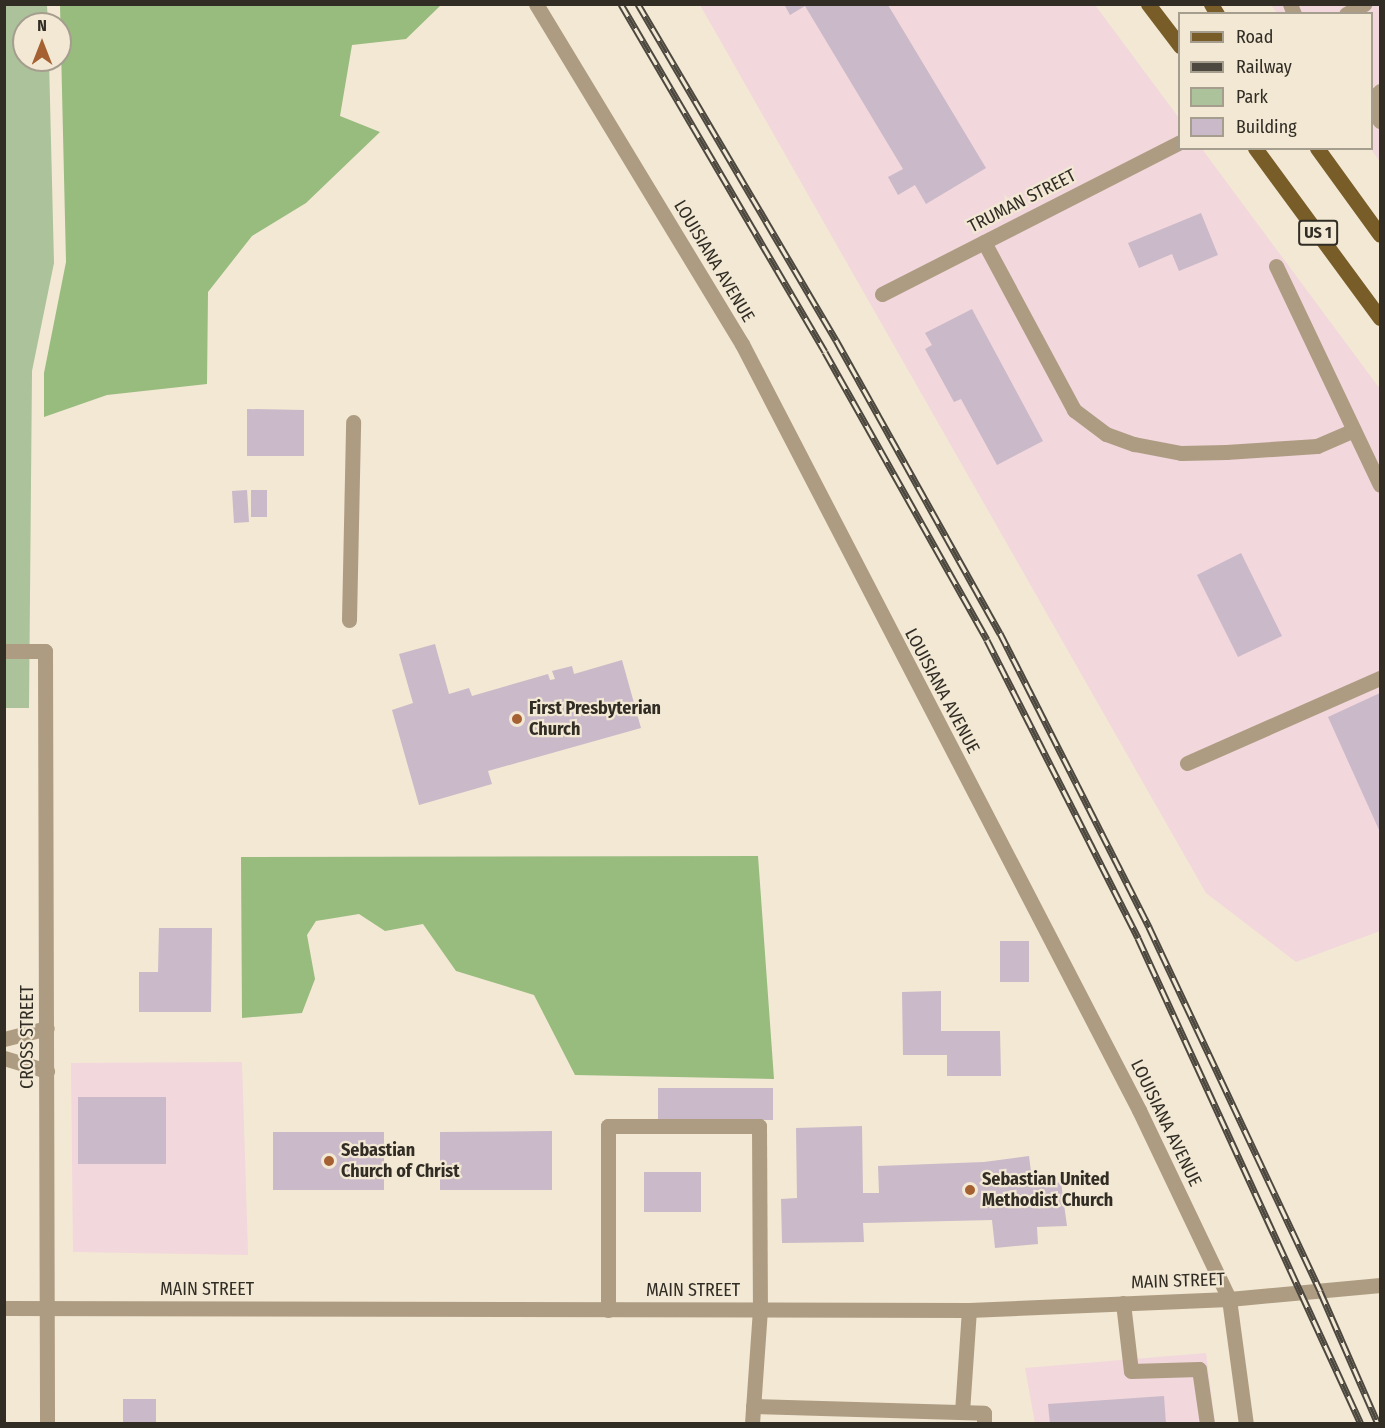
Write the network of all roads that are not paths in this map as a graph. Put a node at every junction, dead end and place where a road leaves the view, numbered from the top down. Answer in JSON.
{"nodes":[{"id":1,"x":536,"y":4,"type":"edge"},
{"id":2,"x":1148,"y":4,"type":"edge"},
{"id":3,"x":1364,"y":4,"type":"edge"},
{"id":4,"x":1350,"y":12,"type":"edge"},
{"id":5,"x":1174,"y":35,"type":"edge"},
{"id":6,"x":1178,"y":143,"type":"edge"},
{"id":7,"x":1256,"y":150,"type":"edge"},
{"id":8,"x":1307,"y":150,"type":"edge"},
{"id":9,"x":1318,"y":150,"type":"edge"},
{"id":10,"x":1329,"y":165,"type":"junction"},
{"id":11,"x":1380,"y":235,"type":"edge"},
{"id":12,"x":984,"y":242,"type":"junction"},
{"id":13,"x":1276,"y":266,"type":"dead end"},
{"id":14,"x":882,"y":294,"type":"dead end"},
{"id":15,"x":1380,"y":318,"type":"edge"},
{"id":16,"x":353,"y":422,"type":"dead end"},
{"id":17,"x":1354,"y":430,"type":"junction"},
{"id":18,"x":1380,"y":485,"type":"edge"},
{"id":19,"x":349,"y":620,"type":"dead end"},
{"id":20,"x":4,"y":651,"type":"edge"},
{"id":21,"x":1380,"y":678,"type":"edge"},
{"id":22,"x":1187,"y":763,"type":"dead end"},
{"id":23,"x":46,"y":1028,"type":"junction"},
{"id":24,"x":4,"y":1039,"type":"edge"},
{"id":25,"x":4,"y":1058,"type":"edge"},
{"id":26,"x":46,"y":1071,"type":"junction"},
{"id":27,"x":1380,"y":1285,"type":"edge"},
{"id":28,"x":1229,"y":1299,"type":"junction"},
{"id":29,"x":1123,"y":1303,"type":"junction"},
{"id":30,"x":4,"y":1308,"type":"edge"},
{"id":31,"x":48,"y":1308,"type":"junction"},
{"id":32,"x":760,"y":1309,"type":"junction"},
{"id":33,"x":609,"y":1310,"type":"junction"},
{"id":34,"x":969,"y":1310,"type":"junction"},
{"id":35,"x":753,"y":1406,"type":"junction"},
{"id":36,"x":963,"y":1412,"type":"junction"},
{"id":37,"x":47,"y":1424,"type":"edge"},
{"id":38,"x":752,"y":1424,"type":"edge"},
{"id":39,"x":984,"y":1424,"type":"edge"},
{"id":40,"x":1207,"y":1424,"type":"edge"},
{"id":41,"x":1246,"y":1424,"type":"edge"}],
"edges":[{"from":1,"to":28,"type":"street","name":"LOUISIANA AVENUE"},
{"from":2,"to":5,"type":"main road"},
{"from":3,"to":4,"type":"street"},
{"from":6,"to":12,"type":"street","name":"TRUMAN STREET"},
{"from":7,"to":15,"type":"main road","number":"US 1"},
{"from":8,"to":10,"type":"main road"},
{"from":9,"to":10,"type":"main road","number":"US 1"},
{"from":10,"to":11,"type":"main road","number":"US 1"},
{"from":12,"to":14,"type":"street","name":"TRUMAN STREET"},
{"from":12,"to":17,"type":"street"},
{"from":13,"to":17,"type":"street"},
{"from":16,"to":19,"type":"street"},
{"from":17,"to":18,"type":"street"},
{"from":20,"to":23,"type":"street","name":"CROSS STREET"},
{"from":21,"to":22,"type":"street"},
{"from":23,"to":24,"type":"street"},
{"from":23,"to":26,"type":"street","name":"CROSS STREET"},
{"from":25,"to":26,"type":"street"},
{"from":26,"to":31,"type":"street","name":"CROSS STREET"},
{"from":27,"to":28,"type":"street","name":"MAIN STREET"},
{"from":28,"to":29,"type":"street","name":"MAIN STREET"},
{"from":28,"to":41,"type":"street","name":"LOUISIANA AVENUE"},
{"from":29,"to":34,"type":"street","name":"MAIN STREET"},
{"from":29,"to":40,"type":"street"},
{"from":30,"to":31,"type":"street","name":"MAIN STREET"},
{"from":31,"to":33,"type":"street","name":"MAIN STREET"},
{"from":31,"to":37,"type":"street","name":"CROSS STREET"},
{"from":32,"to":33,"type":"street","name":"MAIN STREET"},
{"from":32,"to":33,"type":"street"},
{"from":32,"to":34,"type":"street","name":"MAIN STREET"},
{"from":32,"to":35,"type":"street"},
{"from":34,"to":36,"type":"street"},
{"from":35,"to":36,"type":"street"},
{"from":35,"to":38,"type":"street"},
{"from":36,"to":39,"type":"street"}]}
